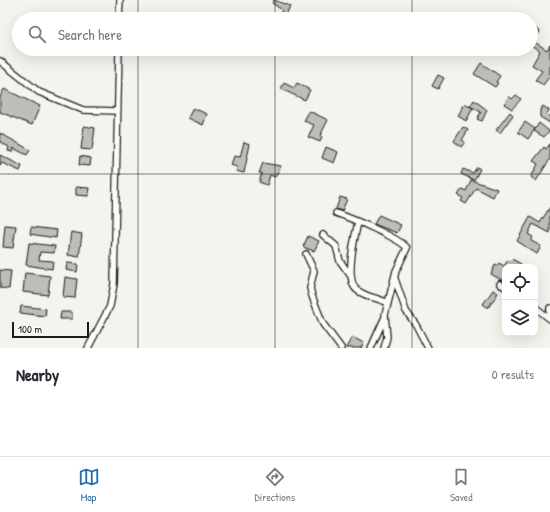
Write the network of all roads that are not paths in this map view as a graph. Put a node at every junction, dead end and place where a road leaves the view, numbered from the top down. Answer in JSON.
{"nodes":[{"id":1,"x":120,"y":0,"type":"edge"},
{"id":2,"x":119,"y":12,"type":"edge"},
{"id":3,"x":118,"y":56,"type":"edge"},
{"id":4,"x":0,"y":61,"type":"edge"},
{"id":5,"x":117,"y":111,"type":"junction"},
{"id":6,"x":336,"y":213,"type":"dead end"},
{"id":7,"x":358,"y":222,"type":"junction"},
{"id":8,"x":323,"y":235,"type":"dead end"},
{"id":9,"x":306,"y":254,"type":"dead end"},
{"id":10,"x":350,"y":275,"type":"junction"},
{"id":11,"x":395,"y":279,"type":"junction"},
{"id":12,"x":388,"y":303,"type":"junction"},
{"id":13,"x":550,"y":308,"type":"edge"},
{"id":14,"x":538,"y":309,"type":"edge"},
{"id":15,"x":550,"y":314,"type":"edge"},
{"id":16,"x":385,"y":315,"type":"junction"},
{"id":17,"x":550,"y":319,"type":"edge"},
{"id":18,"x":88,"y":348,"type":"edge"},
{"id":19,"x":341,"y":348,"type":"edge"},
{"id":20,"x":371,"y":348,"type":"edge"},
{"id":21,"x":384,"y":348,"type":"edge"},
{"id":22,"x":428,"y":348,"type":"edge"}],
"edges":[{"from":1,"to":2,"type":"street"},
{"from":3,"to":5,"type":"street"},
{"from":4,"to":5,"type":"street"},
{"from":5,"to":18,"type":"street"},
{"from":6,"to":7,"type":"street"},
{"from":7,"to":10,"type":"street"},
{"from":7,"to":11,"type":"street"},
{"from":8,"to":10,"type":"street"},
{"from":9,"to":19,"type":"street"},
{"from":10,"to":12,"type":"street"},
{"from":11,"to":12,"type":"street"},
{"from":11,"to":22,"type":"street"},
{"from":12,"to":16,"type":"street"},
{"from":13,"to":15,"type":"street"},
{"from":14,"to":17,"type":"street"},
{"from":16,"to":20,"type":"street"},
{"from":16,"to":21,"type":"street"}]}
